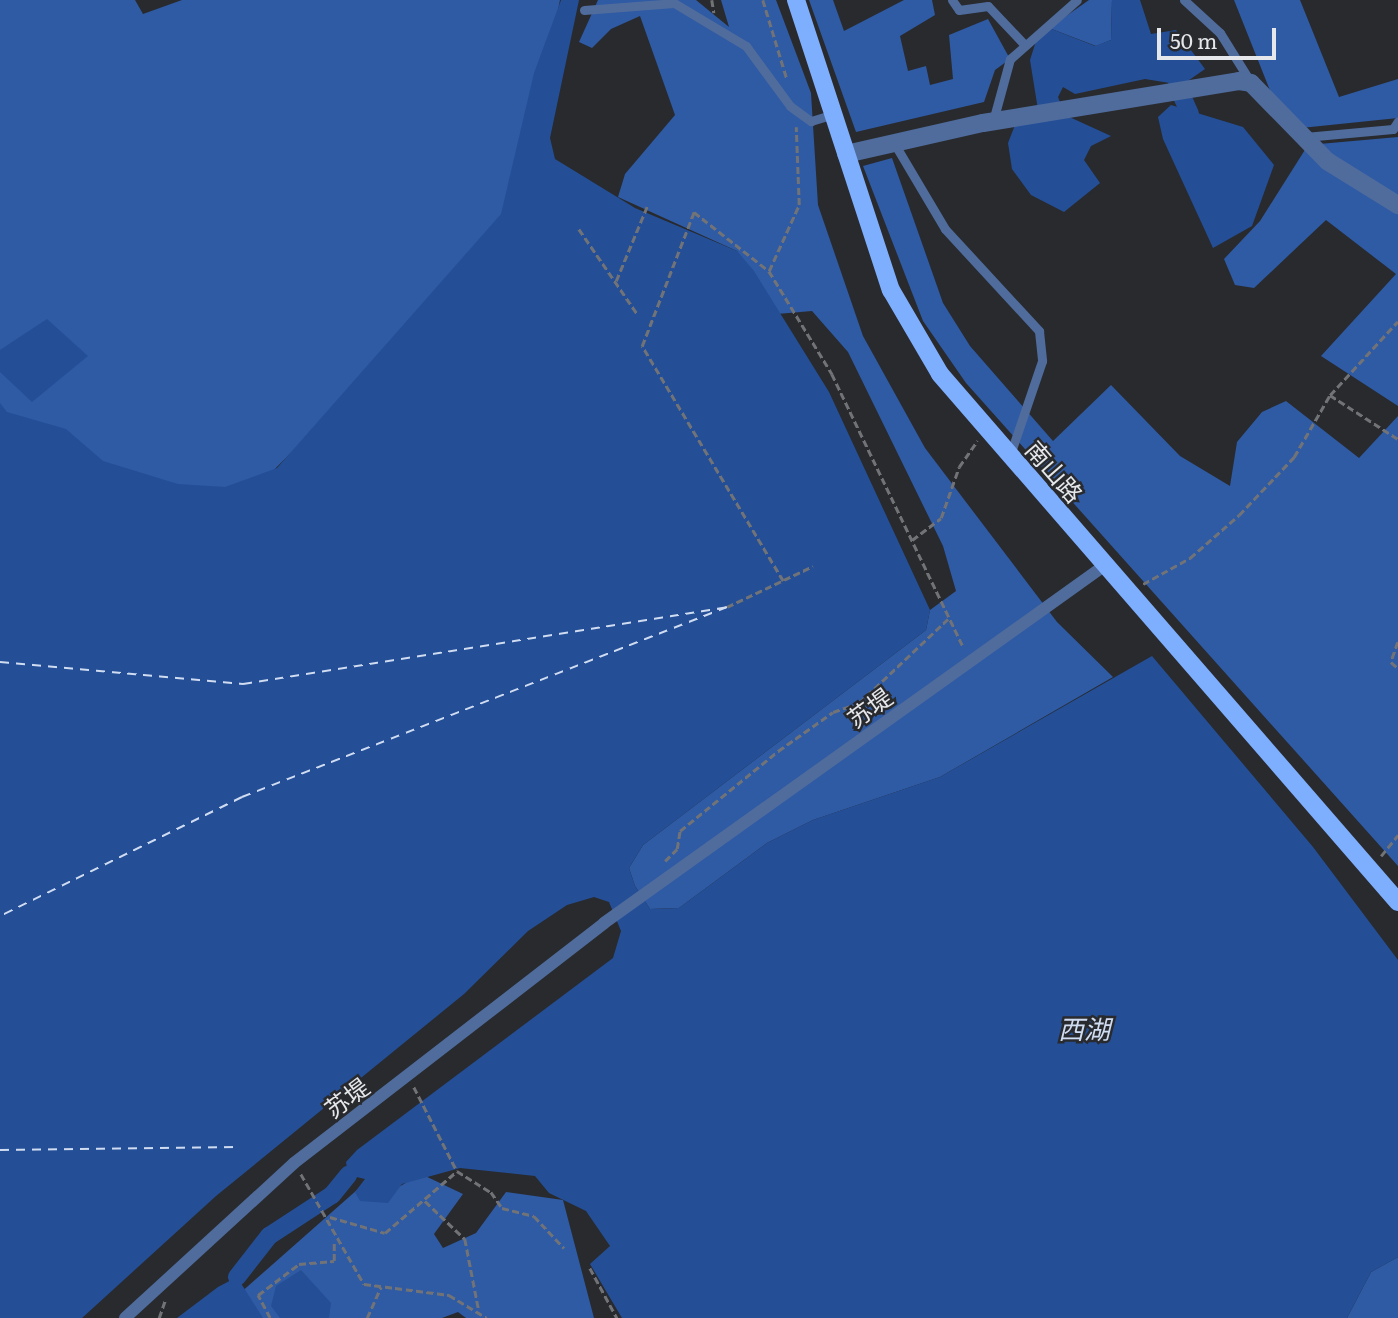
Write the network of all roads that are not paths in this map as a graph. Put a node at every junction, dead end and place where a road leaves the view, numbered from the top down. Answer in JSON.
{"nodes":[{"id":1,"x":796,"y":0,"type":"edge"},
{"id":2,"x":952,"y":0,"type":"edge"},
{"id":3,"x":1077,"y":0,"type":"edge"},
{"id":4,"x":1184,"y":0,"type":"edge"},
{"id":5,"x":584,"y":10,"type":"dead end"},
{"id":6,"x":1022,"y":42,"type":"junction"},
{"id":7,"x":1251,"y":83,"type":"junction"},
{"id":8,"x":836,"y":114,"type":"junction"},
{"id":9,"x":993,"y":121,"type":"junction"},
{"id":10,"x":1398,"y":121,"type":"edge"},
{"id":11,"x":1303,"y":137,"type":"junction"},
{"id":12,"x":894,"y":143,"type":"junction"},
{"id":13,"x":846,"y":154,"type":"junction"},
{"id":14,"x":1398,"y":205,"type":"edge"},
{"id":15,"x":1009,"y":456,"type":"junction"},
{"id":16,"x":1104,"y":566,"type":"junction"},
{"id":17,"x":1398,"y":902,"type":"edge"},
{"id":18,"x":125,"y":1318,"type":"edge"}],
"edges":[{"from":1,"to":8,"type":"main road","name":"南山路"},
{"from":2,"to":6,"type":"lane"},
{"from":3,"to":6,"type":"lane"},
{"from":4,"to":7,"type":"lane"},
{"from":5,"to":8,"type":"lane"},
{"from":6,"to":9,"type":"lane"},
{"from":7,"to":9,"type":"street"},
{"from":7,"to":11,"type":"street"},
{"from":8,"to":13,"type":"main road","name":"南山路"},
{"from":9,"to":12,"type":"street"},
{"from":10,"to":11,"type":"lane"},
{"from":11,"to":14,"type":"street"},
{"from":12,"to":13,"type":"street"},
{"from":12,"to":15,"type":"lane"},
{"from":13,"to":15,"type":"main road","name":"南山路"},
{"from":15,"to":16,"type":"main road","name":"南山路"},
{"from":16,"to":17,"type":"main road","name":"南山路"},
{"from":16,"to":18,"type":"street","name":"苏堤"}]}
